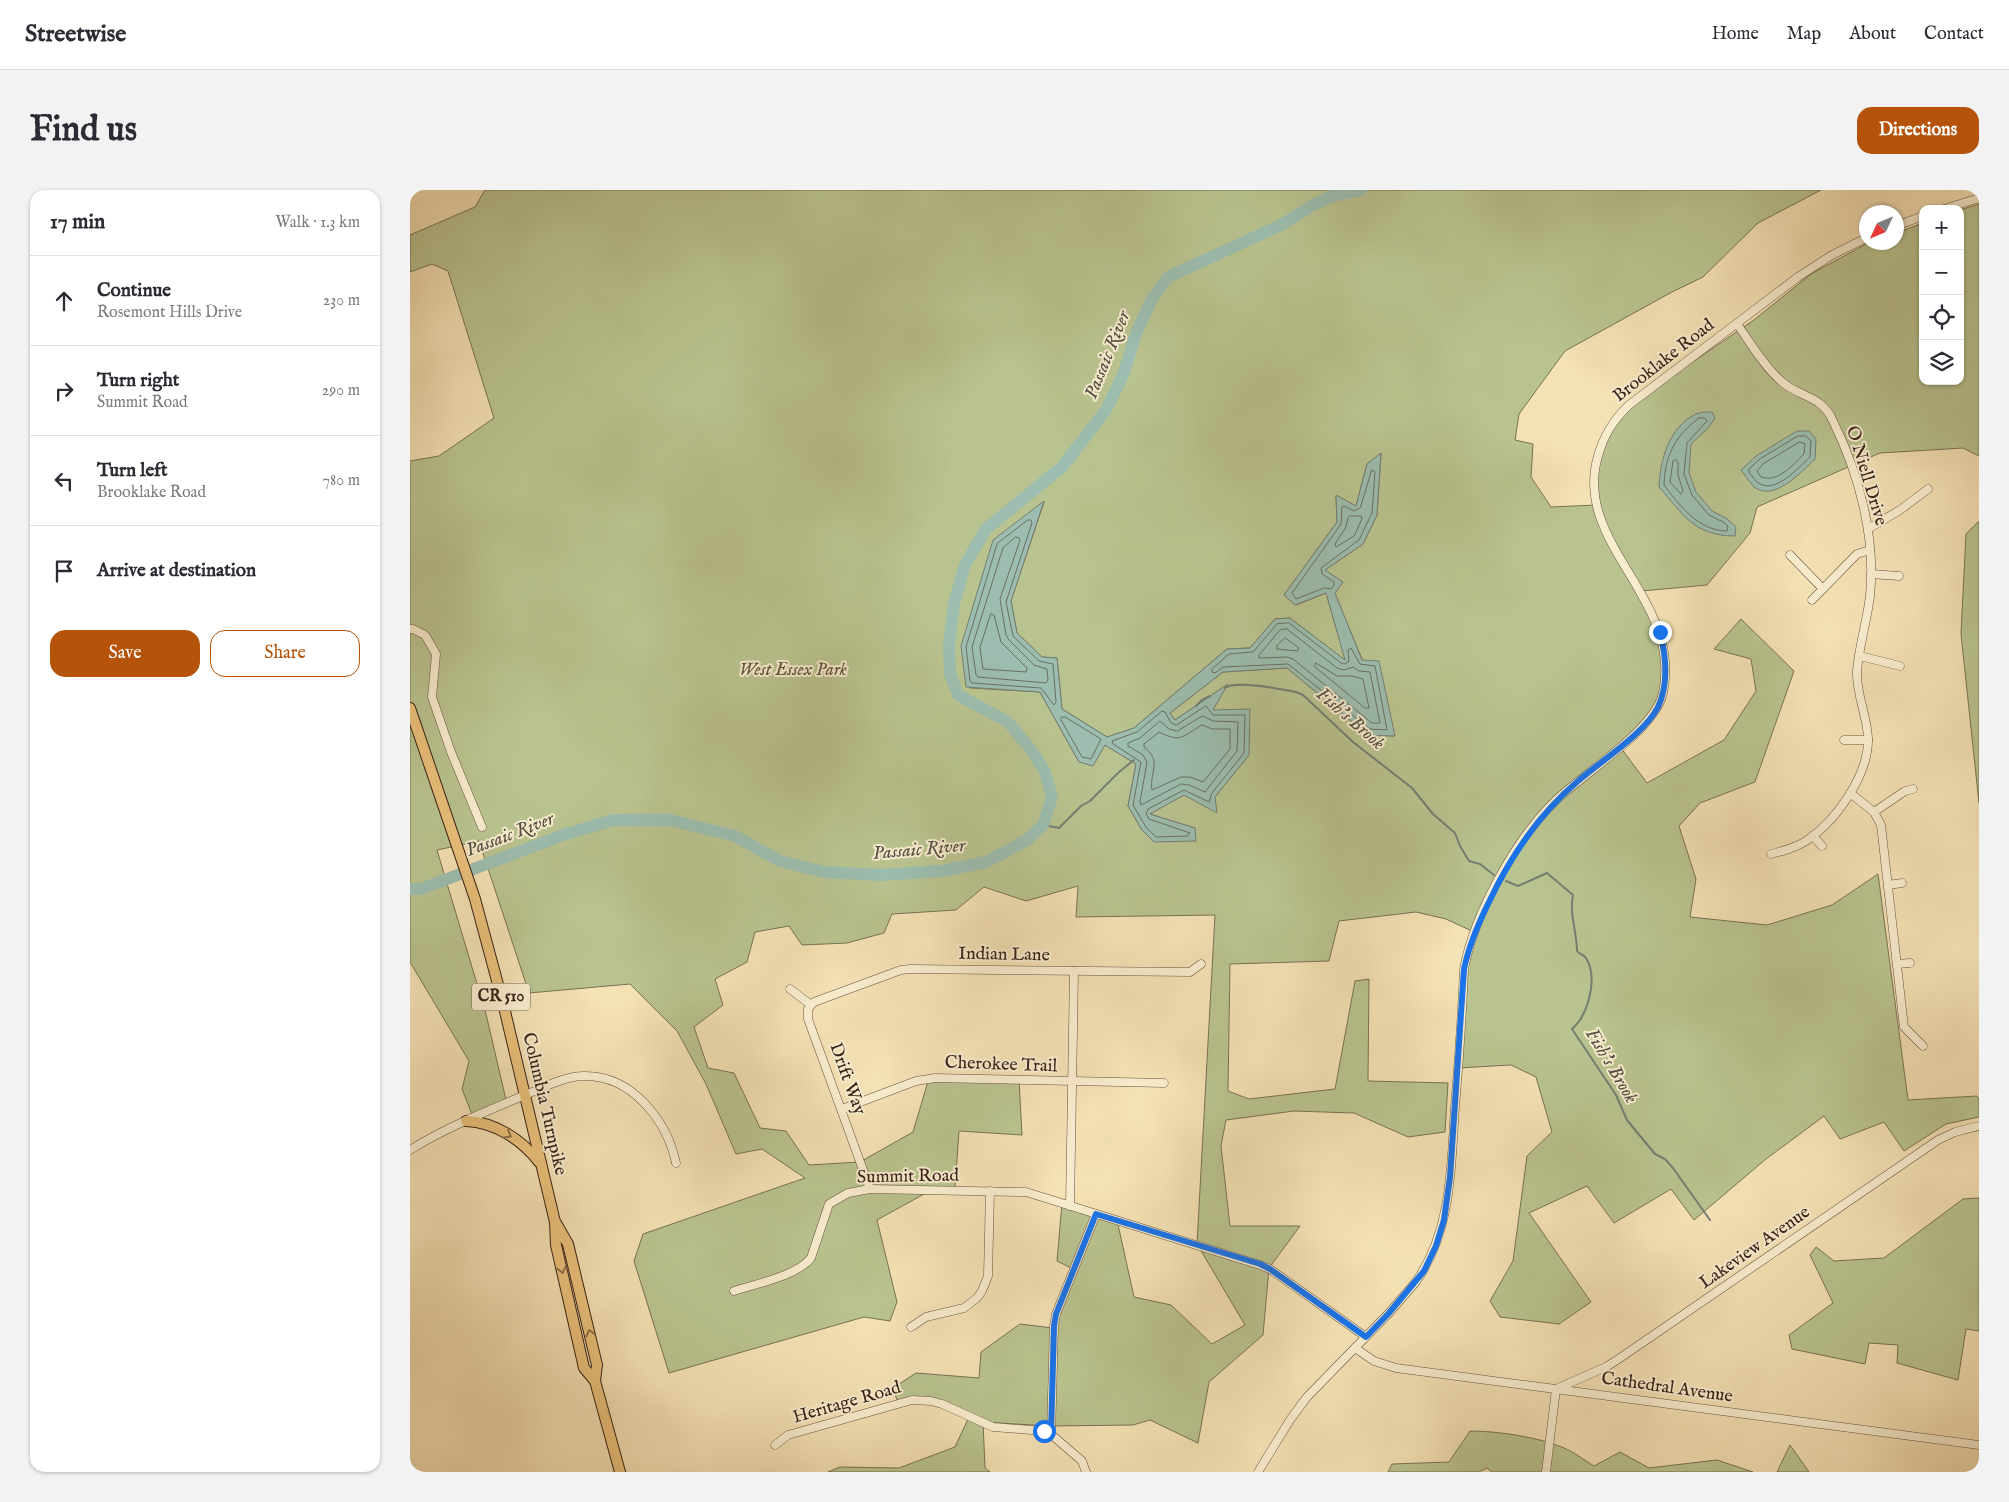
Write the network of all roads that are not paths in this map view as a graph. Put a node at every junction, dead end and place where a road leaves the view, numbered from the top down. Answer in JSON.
{"nodes":[{"id":1,"x":1979,"y":198,"type":"edge"},
{"id":2,"x":1957,"y":205,"type":"edge"},
{"id":3,"x":1919,"y":217,"type":"edge"},
{"id":4,"x":1904,"y":223,"type":"edge"},
{"id":5,"x":1859,"y":242,"type":"edge"},
{"id":6,"x":1737,"y":324,"type":"junction"},
{"id":7,"x":1928,"y":489,"type":"dead end"},
{"id":8,"x":1868,"y":529,"type":"junction"},
{"id":9,"x":1870,"y":550,"type":"junction"},
{"id":10,"x":1790,"y":555,"type":"dead end"},
{"id":11,"x":1871,"y":574,"type":"junction"},
{"id":12,"x":1899,"y":576,"type":"dead end"},
{"id":13,"x":1823,"y":589,"type":"junction"},
{"id":14,"x":1812,"y":600,"type":"dead end"},
{"id":15,"x":410,"y":629,"type":"edge"},
{"id":16,"x":1860,"y":656,"type":"junction"},
{"id":17,"x":1900,"y":666,"type":"dead end"},
{"id":18,"x":410,"y":708,"type":"edge"},
{"id":19,"x":1844,"y":740,"type":"dead end"},
{"id":20,"x":1868,"y":740,"type":"junction"},
{"id":21,"x":1913,"y":789,"type":"dead end"},
{"id":22,"x":1850,"y":792,"type":"junction"},
{"id":23,"x":1874,"y":812,"type":"junction"},
{"id":24,"x":482,"y":826,"type":"dead end"},
{"id":25,"x":1813,"y":836,"type":"junction"},
{"id":26,"x":1822,"y":846,"type":"dead end"},
{"id":27,"x":1770,"y":854,"type":"dead end"},
{"id":28,"x":1902,"y":883,"type":"dead end"},
{"id":29,"x":1888,"y":885,"type":"junction"},
{"id":30,"x":1910,"y":963,"type":"dead end"},
{"id":31,"x":1201,"y":964,"type":"dead end"},
{"id":32,"x":1897,"y":964,"type":"junction"},
{"id":33,"x":1074,"y":971,"type":"junction"},
{"id":34,"x":790,"y":989,"type":"dead end"},
{"id":35,"x":811,"y":1005,"type":"junction"},
{"id":36,"x":1923,"y":1046,"type":"dead end"},
{"id":37,"x":1072,"y":1082,"type":"junction"},
{"id":38,"x":1164,"y":1083,"type":"dead end"},
{"id":39,"x":524,"y":1096,"type":"junction"},
{"id":40,"x":842,"y":1109,"type":"junction"},
{"id":41,"x":466,"y":1121,"type":"junction"},
{"id":42,"x":1979,"y":1126,"type":"edge"},
{"id":43,"x":410,"y":1150,"type":"edge"},
{"id":44,"x":676,"y":1163,"type":"dead end"},
{"id":45,"x":541,"y":1164,"type":"junction"},
{"id":46,"x":870,"y":1189,"type":"junction"},
{"id":47,"x":990,"y":1191,"type":"junction"},
{"id":48,"x":1070,"y":1206,"type":"junction"},
{"id":49,"x":1096,"y":1214,"type":"junction"},
{"id":50,"x":734,"y":1291,"type":"dead end"},
{"id":51,"x":911,"y":1327,"type":"dead end"},
{"id":52,"x":1366,"y":1337,"type":"junction"},
{"id":53,"x":1355,"y":1348,"type":"junction"},
{"id":54,"x":1556,"y":1389,"type":"junction"},
{"id":55,"x":1051,"y":1434,"type":"junction"},
{"id":56,"x":775,"y":1445,"type":"dead end"},
{"id":57,"x":1979,"y":1445,"type":"edge"},
{"id":58,"x":620,"y":1472,"type":"edge"},
{"id":59,"x":1086,"y":1472,"type":"edge"},
{"id":60,"x":1258,"y":1472,"type":"edge"},
{"id":61,"x":1546,"y":1472,"type":"edge"}],
"edges":[{"from":1,"to":2,"type":"street"},
{"from":3,"to":4,"type":"street"},
{"from":5,"to":6,"type":"street","name":"Brooklake Road"},
{"from":6,"to":8,"type":"street","name":"O Niell Drive"},
{"from":6,"to":52,"type":"street","name":"Brooklake Road"},
{"from":7,"to":8,"type":"street"},
{"from":8,"to":9,"type":"street","name":"O Niell Drive"},
{"from":9,"to":11,"type":"street","name":"O Niell Drive"},
{"from":9,"to":13,"type":"street"},
{"from":10,"to":13,"type":"street"},
{"from":11,"to":12,"type":"street"},
{"from":11,"to":16,"type":"street","name":"O Niell Drive"},
{"from":13,"to":14,"type":"street"},
{"from":15,"to":24,"type":"street"},
{"from":16,"to":17,"type":"street"},
{"from":16,"to":20,"type":"street","name":"O Niell Drive"},
{"from":18,"to":39,"type":"main road","name":"Columbia Turnpike","number":"CR 510"},
{"from":19,"to":20,"type":"street"},
{"from":20,"to":22,"type":"street","name":"O Niell Drive"},
{"from":21,"to":23,"type":"street"},
{"from":22,"to":23,"type":"street"},
{"from":22,"to":25,"type":"street","name":"O Niell Drive"},
{"from":23,"to":29,"type":"street"},
{"from":25,"to":26,"type":"street"},
{"from":25,"to":27,"type":"street","name":"O Niell Drive"},
{"from":28,"to":29,"type":"street"},
{"from":29,"to":32,"type":"street"},
{"from":30,"to":32,"type":"street"},
{"from":31,"to":33,"type":"street","name":"Indian Lane"},
{"from":32,"to":36,"type":"street"},
{"from":33,"to":35,"type":"street","name":"Indian Lane"},
{"from":33,"to":37,"type":"street"},
{"from":34,"to":35,"type":"street"},
{"from":35,"to":40,"type":"street","name":"Drift Way"},
{"from":37,"to":38,"type":"street","name":"Cherokee Trail"},
{"from":37,"to":40,"type":"street","name":"Cherokee Trail"},
{"from":37,"to":48,"type":"street"},
{"from":39,"to":41,"type":"street"},
{"from":39,"to":44,"type":"street"},
{"from":39,"to":45,"type":"main road","name":"Columbia Turnpike","number":"CR 510"},
{"from":40,"to":46,"type":"street","name":"Drift Way"},
{"from":41,"to":43,"type":"street"},
{"from":41,"to":45,"type":"main road","one_way":true},
{"from":42,"to":54,"type":"street","name":"Lakeview Avenue"},
{"from":45,"to":58,"type":"main road","name":"Columbia Turnpike","number":"CR 510"},
{"from":46,"to":47,"type":"street","name":"Summit Road"},
{"from":46,"to":50,"type":"street","name":"Summit Road"},
{"from":47,"to":48,"type":"street","name":"Summit Road"},
{"from":47,"to":51,"type":"street"},
{"from":48,"to":49,"type":"street","name":"Summit Road"},
{"from":49,"to":52,"type":"street"},
{"from":49,"to":55,"type":"street"},
{"from":52,"to":53,"type":"street","name":"Brooklake Road"},
{"from":53,"to":54,"type":"street","name":"Cathedral Avenue"},
{"from":53,"to":60,"type":"street","name":"Brooklake Road"},
{"from":54,"to":57,"type":"street","name":"Cathedral Avenue"},
{"from":54,"to":61,"type":"street"},
{"from":55,"to":56,"type":"street","name":"Heritage Road"},
{"from":55,"to":59,"type":"street"}]}
